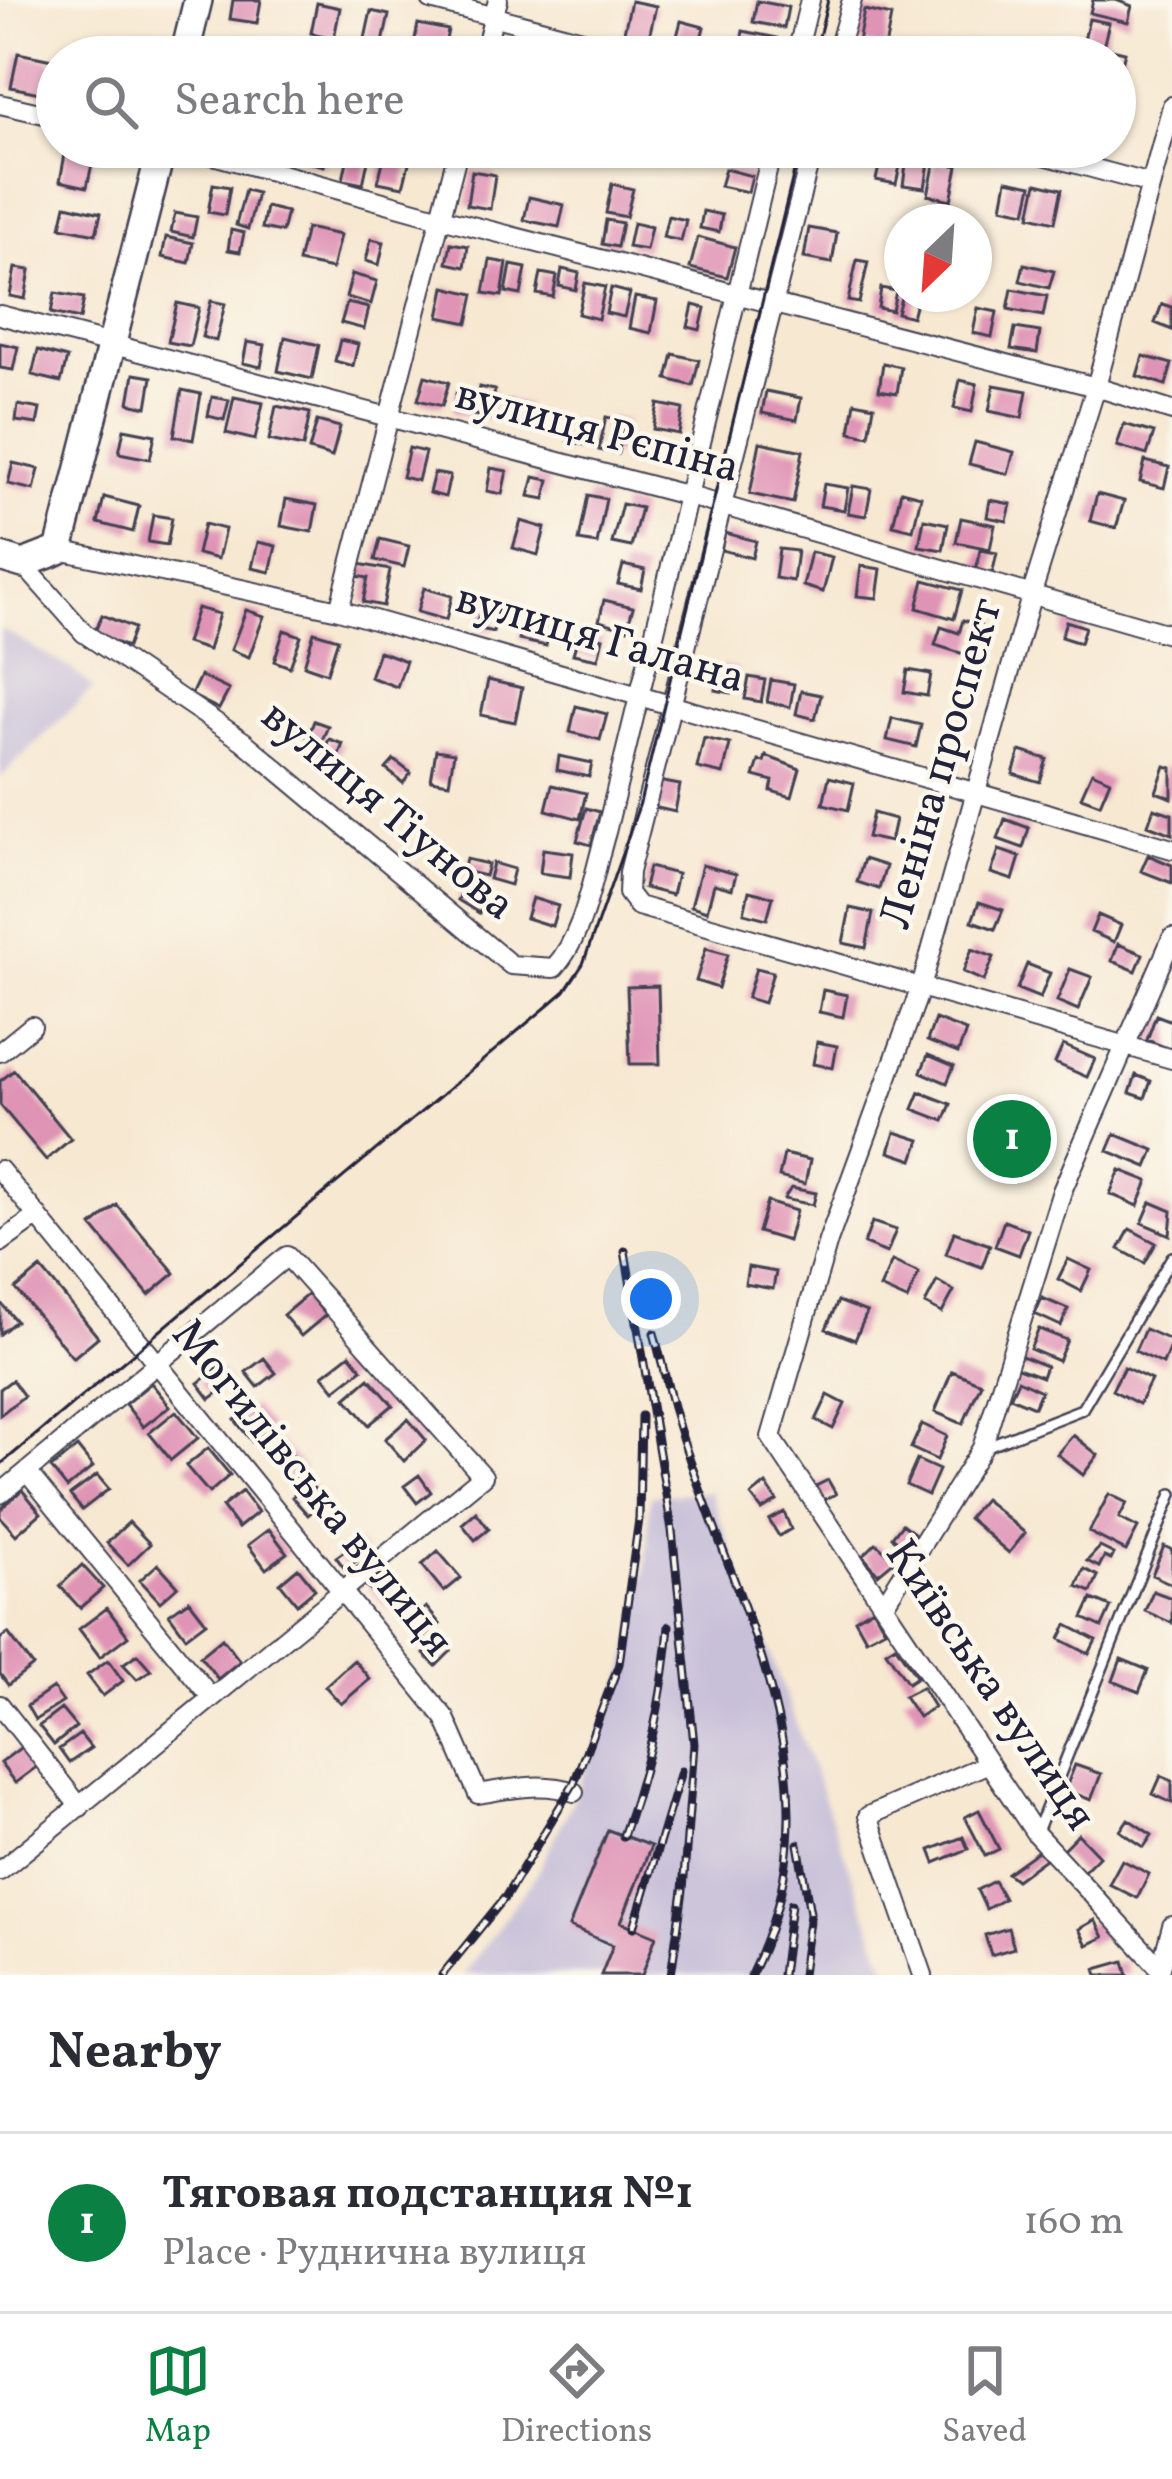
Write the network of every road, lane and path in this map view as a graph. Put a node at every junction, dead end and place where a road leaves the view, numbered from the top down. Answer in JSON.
{"nodes":[{"id":1,"x":198,"y":0,"type":"edge"},
{"id":2,"x":431,"y":0,"type":"edge"},
{"id":3,"x":810,"y":0,"type":"edge"},
{"id":4,"x":851,"y":0,"type":"edge"},
{"id":5,"x":496,"y":8,"type":"edge"},
{"id":6,"x":189,"y":36,"type":"edge"},
{"id":7,"x":582,"y":36,"type":"edge"},
{"id":8,"x":801,"y":36,"type":"edge"},
{"id":9,"x":842,"y":36,"type":"edge"},
{"id":10,"x":0,"y":104,"type":"edge"},
{"id":11,"x":1172,"y":106,"type":"edge"},
{"id":12,"x":36,"y":112,"type":"edge"},
{"id":13,"x":1168,"y":133,"type":"edge"},
{"id":14,"x":157,"y":168,"type":"edge"},
{"id":15,"x":260,"y":168,"type":"edge"},
{"id":16,"x":454,"y":168,"type":"edge"},
{"id":17,"x":768,"y":168,"type":"edge"},
{"id":18,"x":808,"y":168,"type":"edge"},
{"id":19,"x":1092,"y":168,"type":"edge"},
{"id":20,"x":1151,"y":184,"type":"junction"},
{"id":21,"x":441,"y":218,"type":"junction"},
{"id":22,"x":736,"y":296,"type":"junction"},
{"id":23,"x":772,"y":304,"type":"junction"},
{"id":24,"x":0,"y":315,"type":"edge"},
{"id":25,"x":113,"y":345,"type":"junction"},
{"id":26,"x":1096,"y":388,"type":"junction"},
{"id":27,"x":1172,"y":411,"type":"edge"},
{"id":28,"x":388,"y":418,"type":"junction"},
{"id":29,"x":689,"y":496,"type":"junction"},
{"id":30,"x":721,"y":506,"type":"junction"},
{"id":31,"x":59,"y":550,"type":"junction"},
{"id":32,"x":12,"y":561,"type":"edge"},
{"id":33,"x":1031,"y":593,"type":"junction"},
{"id":34,"x":339,"y":610,"type":"junction"},
{"id":35,"x":1172,"y":635,"type":"edge"},
{"id":36,"x":639,"y":694,"type":"junction"},
{"id":37,"x":673,"y":705,"type":"junction"},
{"id":38,"x":978,"y":791,"type":"junction"},
{"id":39,"x":1172,"y":849,"type":"edge"},
{"id":40,"x":1172,"y":938,"type":"edge"},
{"id":41,"x":921,"y":987,"type":"junction"},
{"id":42,"x":32,"y":1026,"type":"dead end"},
{"id":43,"x":1123,"y":1047,"type":"junction"},
{"id":44,"x":0,"y":1052,"type":"edge"},
{"id":45,"x":1172,"y":1059,"type":"edge"},
{"id":46,"x":0,"y":1170,"type":"edge"},
{"id":47,"x":38,"y":1216,"type":"junction"},
{"id":48,"x":0,"y":1243,"type":"edge"},
{"id":49,"x":1172,"y":1257,"type":"edge"},
{"id":50,"x":158,"y":1360,"type":"junction"},
{"id":51,"x":770,"y":1437,"type":"joint"},
{"id":52,"x":982,"y":1448,"type":"junction"},
{"id":53,"x":27,"y":1472,"type":"junction"},
{"id":54,"x":3,"y":1486,"type":"edge"},
{"id":55,"x":1172,"y":1494,"type":"edge"},
{"id":56,"x":344,"y":1592,"type":"junction"},
{"id":57,"x":885,"y":1604,"type":"junction"},
{"id":58,"x":210,"y":1696,"type":"junction"},
{"id":59,"x":0,"y":1705,"type":"edge"},
{"id":60,"x":989,"y":1763,"type":"junction"},
{"id":61,"x":574,"y":1792,"type":"dead end"},
{"id":62,"x":80,"y":1807,"type":"junction"},
{"id":63,"x":1036,"y":1834,"type":"junction"},
{"id":64,"x":0,"y":1871,"type":"edge"},
{"id":65,"x":1172,"y":1926,"type":"edge"},
{"id":66,"x":1159,"y":1971,"type":"edge"},
{"id":67,"x":923,"y":1975,"type":"edge"}],
"edges":[{"from":1,"to":6,"type":"street"},
{"from":2,"to":5,"type":"street"},
{"from":3,"to":8,"type":"street"},
{"from":4,"to":9,"type":"street"},
{"from":5,"to":7,"type":"street"},
{"from":10,"to":12,"type":"street"},
{"from":11,"to":13,"type":"street","name":"Леніна проспект"},
{"from":13,"to":20,"type":"street","name":"Леніна проспект"},
{"from":14,"to":25,"type":"street"},
{"from":15,"to":21,"type":"street"},
{"from":16,"to":21,"type":"street"},
{"from":17,"to":22,"type":"street","name":"вулиця Тіунова"},
{"from":18,"to":23,"type":"street"},
{"from":19,"to":20,"type":"street"},
{"from":20,"to":26,"type":"street","name":"Леніна проспект"},
{"from":21,"to":22,"type":"street"},
{"from":21,"to":28,"type":"street"},
{"from":22,"to":23,"type":"street"},
{"from":22,"to":29,"type":"street","name":"вулиця Тіунова"},
{"from":23,"to":26,"type":"street"},
{"from":23,"to":30,"type":"street"},
{"from":24,"to":25,"type":"street","name":"вулиця Рєпіна"},
{"from":25,"to":28,"type":"street","name":"вулиця Рєпіна"},
{"from":25,"to":31,"type":"street"},
{"from":26,"to":27,"type":"street"},
{"from":26,"to":33,"type":"street","name":"Леніна проспект"},
{"from":28,"to":29,"type":"street","name":"вулиця Рєпіна"},
{"from":28,"to":34,"type":"street"},
{"from":29,"to":30,"type":"street","name":"вулиця Рєпіна"},
{"from":29,"to":36,"type":"street","name":"вулиця Тіунова"},
{"from":30,"to":33,"type":"street","name":"вулиця Рєпіна"},
{"from":30,"to":37,"type":"street"},
{"from":31,"to":32,"type":"street"},
{"from":31,"to":34,"type":"street","name":"вулиця Галана"},
{"from":32,"to":36,"type":"street","name":"вулиця Тіунова"},
{"from":33,"to":35,"type":"street","name":"вулиця Рєпіна"},
{"from":33,"to":38,"type":"street","name":"Леніна проспект"},
{"from":34,"to":36,"type":"street","name":"вулиця Галана"},
{"from":36,"to":37,"type":"street","name":"вулиця Галана"},
{"from":37,"to":38,"type":"street","name":"вулиця Галана"},
{"from":37,"to":41,"type":"street"},
{"from":38,"to":39,"type":"street","name":"вулиця Галана"},
{"from":38,"to":41,"type":"street","name":"Леніна проспект"},
{"from":40,"to":43,"type":"street"},
{"from":41,"to":43,"type":"street"},
{"from":41,"to":51,"type":"street","name":"Леніна проспект"},
{"from":42,"to":44,"type":"street"},
{"from":43,"to":45,"type":"street"},
{"from":43,"to":52,"type":"street"},
{"from":46,"to":47,"type":"street","name":"Могилівська вулиця"},
{"from":47,"to":48,"type":"street"},
{"from":47,"to":50,"type":"street","name":"Могилівська вулиця"},
{"from":49,"to":52,"type":"lane"},
{"from":50,"to":53,"type":"street"},
{"from":50,"to":56,"type":"street","name":"Могилівська вулиця"},
{"from":50,"to":56,"type":"street"},
{"from":51,"to":57,"type":"street","name":"Київська вулиця"},
{"from":52,"to":57,"type":"street"},
{"from":53,"to":54,"type":"street"},
{"from":53,"to":58,"type":"street"},
{"from":55,"to":63,"type":"lane"},
{"from":56,"to":58,"type":"street"},
{"from":56,"to":61,"type":"street","name":"Могилівська вулиця"},
{"from":57,"to":60,"type":"street","name":"Київська вулиця"},
{"from":58,"to":62,"type":"street"},
{"from":59,"to":62,"type":"street"},
{"from":60,"to":63,"type":"street","name":"Київська вулиця"},
{"from":60,"to":67,"type":"street"},
{"from":62,"to":64,"type":"street"},
{"from":63,"to":66,"type":"street","name":"Київська вулиця"},
{"from":65,"to":66,"type":"street"}]}
